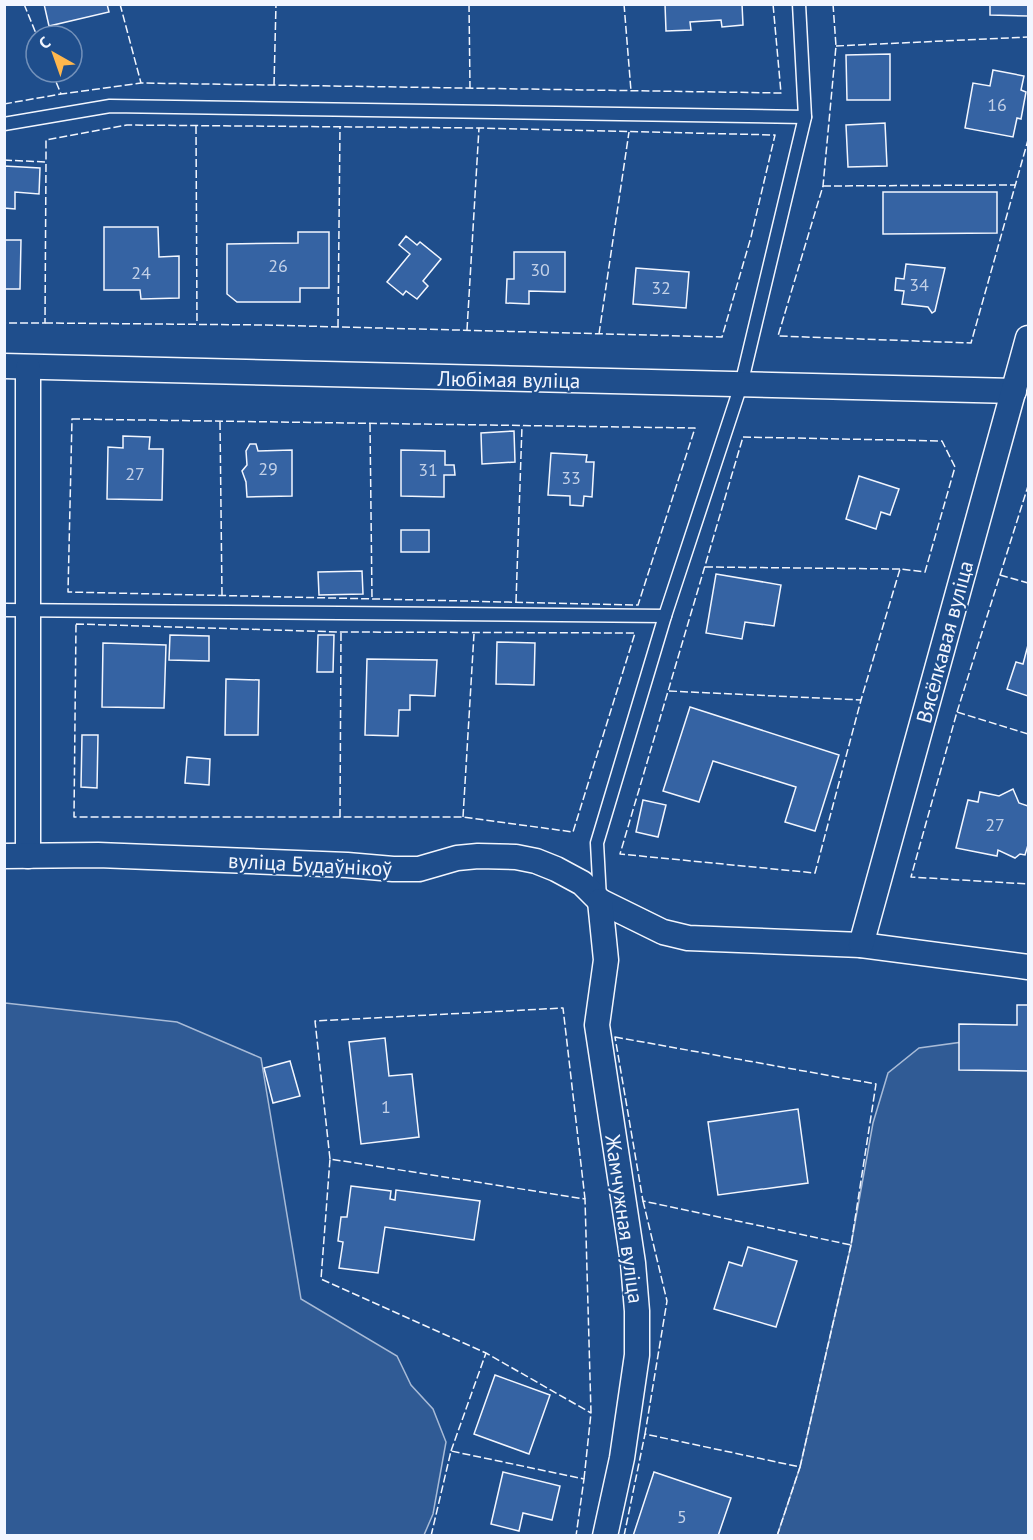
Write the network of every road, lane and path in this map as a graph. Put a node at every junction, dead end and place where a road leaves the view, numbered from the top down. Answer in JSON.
{"nodes":[{"id":1,"x":799,"y":4,"type":"edge"},
{"id":2,"x":805,"y":117,"type":"junction"},
{"id":3,"x":4,"y":124,"type":"edge"},
{"id":4,"x":1029,"y":338,"type":"edge"},
{"id":5,"x":16,"y":367,"type":"edge"},
{"id":6,"x":741,"y":385,"type":"junction"},
{"id":7,"x":1014,"y":391,"type":"junction"},
{"id":8,"x":16,"y":611,"type":"edge"},
{"id":9,"x":665,"y":616,"type":"junction"},
{"id":10,"x":16,"y":856,"type":"edge"},
{"id":11,"x":600,"y":901,"type":"junction"},
{"id":12,"x":861,"y":945,"type":"junction"},
{"id":13,"x":1029,"y":968,"type":"edge"},
{"id":14,"x":605,"y":1536,"type":"edge"}],
"edges":[{"from":1,"to":2,"type":"lane"},
{"from":2,"to":3,"type":"lane"},
{"from":2,"to":6,"type":"lane"},
{"from":4,"to":7,"type":"street","name":"Вясёлкавая вуліца"},
{"from":5,"to":6,"type":"street","name":"Любімая вуліца"},
{"from":5,"to":8,"type":"street"},
{"from":6,"to":7,"type":"street","name":"Любімая вуліца"},
{"from":6,"to":9,"type":"lane"},
{"from":7,"to":12,"type":"street","name":"Вясёлкавая вуліца"},
{"from":8,"to":9,"type":"lane"},
{"from":8,"to":10,"type":"street"},
{"from":9,"to":11,"type":"lane"},
{"from":10,"to":11,"type":"street","name":"вуліца Будаўнікоў"},
{"from":11,"to":12,"type":"street","name":"вуліца Будаўнікоў"},
{"from":11,"to":14,"type":"street","name":"Жамчужная вуліца"},
{"from":12,"to":13,"type":"street","name":"вуліца Будаўнікоў"}]}
